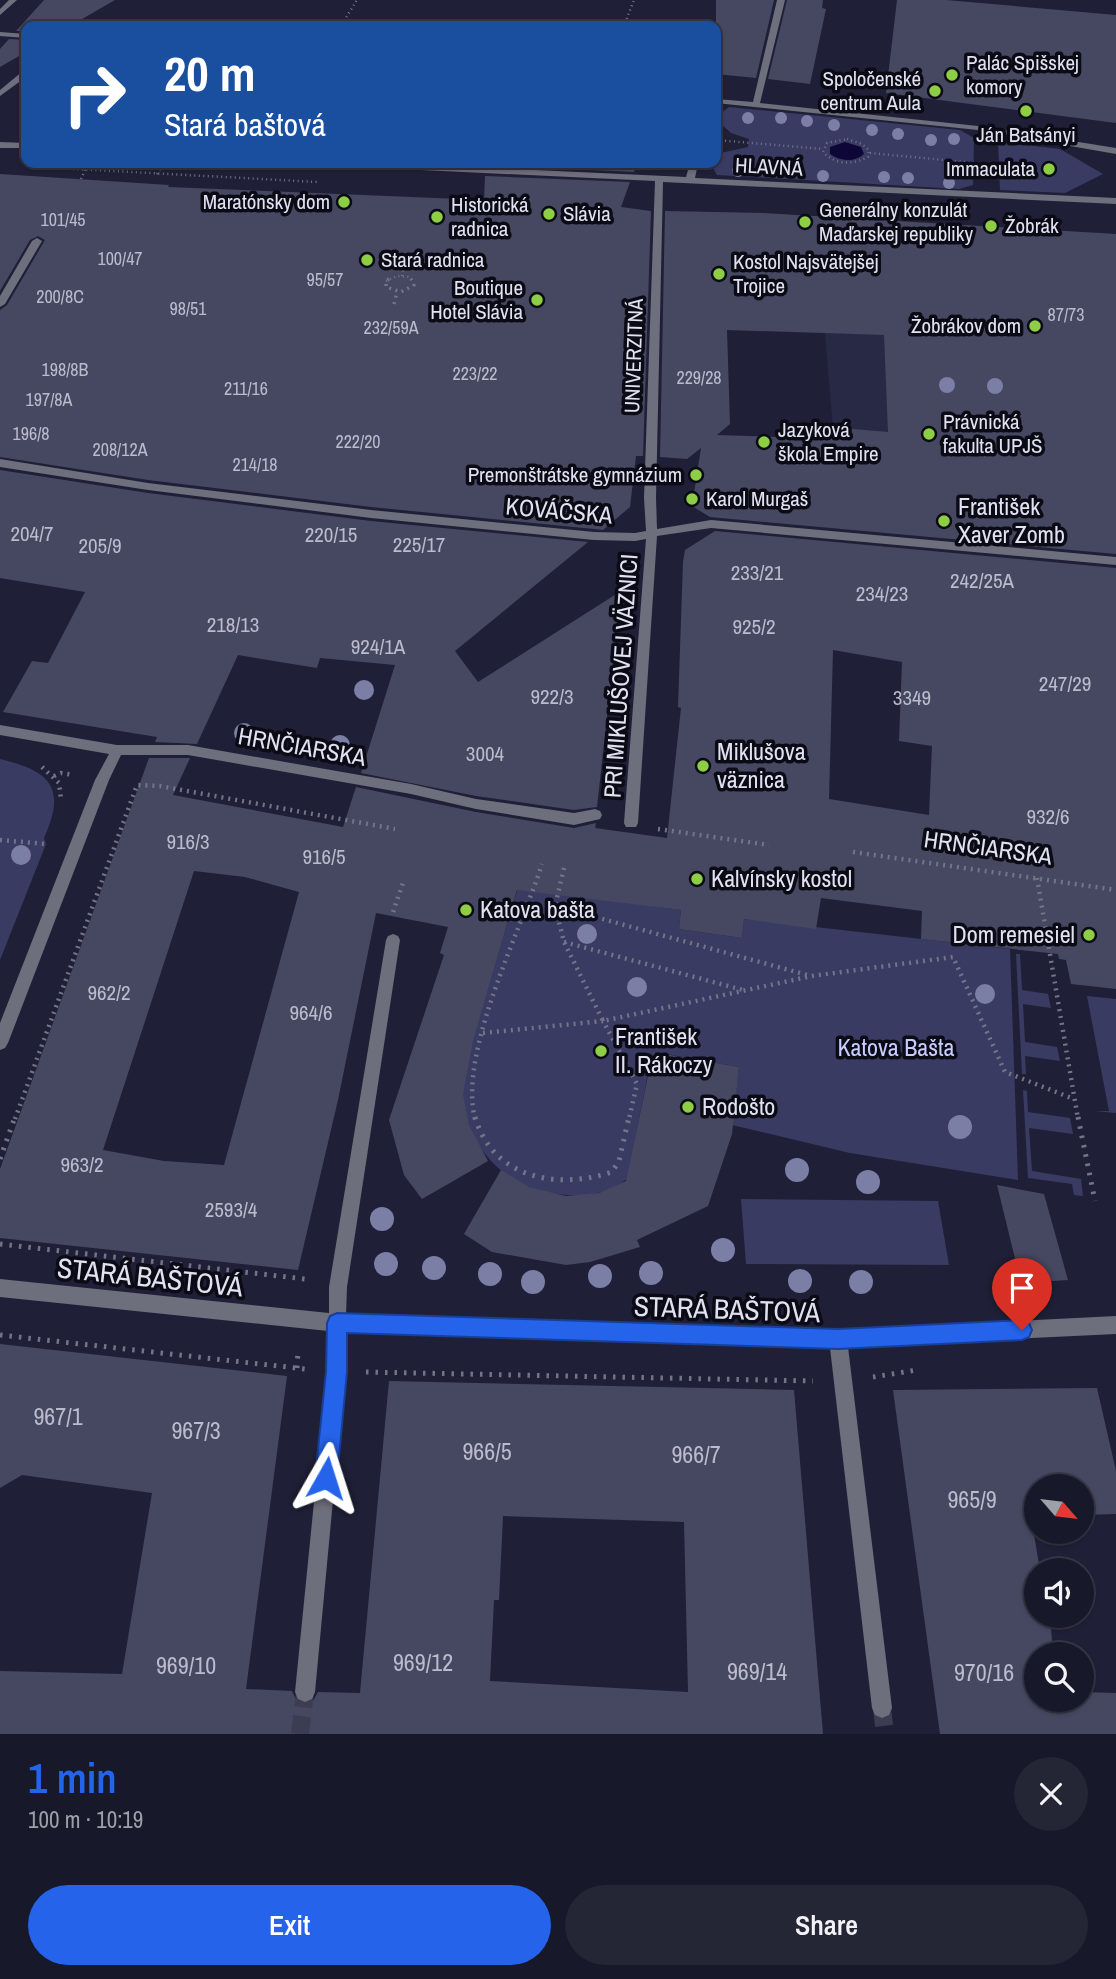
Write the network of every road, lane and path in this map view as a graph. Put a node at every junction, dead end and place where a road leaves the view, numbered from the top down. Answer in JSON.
{"nodes":[{"id":1,"x":13,"y":0,"type":"edge"},
{"id":2,"x":357,"y":0,"type":"edge"},
{"id":3,"x":633,"y":0,"type":"edge"},
{"id":4,"x":781,"y":0,"type":"edge"},
{"id":5,"x":0,"y":13,"type":"edge"},
{"id":6,"x":344,"y":21,"type":"dead end"},
{"id":7,"x":626,"y":21,"type":"edge"},
{"id":8,"x":0,"y":34,"type":"edge"},
{"id":9,"x":21,"y":36,"type":"edge"},
{"id":10,"x":21,"y":77,"type":"edge"},
{"id":11,"x":0,"y":94,"type":"edge"},
{"id":12,"x":721,"y":102,"type":"edge"},
{"id":13,"x":756,"y":105,"type":"junction"},
{"id":14,"x":721,"y":140,"type":"edge"},
{"id":15,"x":0,"y":145,"type":"edge"},
{"id":16,"x":21,"y":146,"type":"edge"},
{"id":17,"x":823,"y":149,"type":"junction"},
{"id":18,"x":1116,"y":151,"type":"edge"},
{"id":19,"x":870,"y":153,"type":"junction"},
{"id":20,"x":1007,"y":166,"type":"dead end"},
{"id":21,"x":161,"y":168,"type":"edge"},
{"id":22,"x":253,"y":168,"type":"edge"},
{"id":23,"x":450,"y":168,"type":"edge"},
{"id":24,"x":693,"y":168,"type":"edge"},
{"id":25,"x":85,"y":170,"type":"dead end"},
{"id":26,"x":157,"y":174,"type":"dead end"},
{"id":27,"x":246,"y":178,"type":"dead end"},
{"id":28,"x":81,"y":179,"type":"dead end"},
{"id":29,"x":660,"y":179,"type":"junction"},
{"id":30,"x":690,"y":181,"type":"junction"},
{"id":31,"x":1116,"y":201,"type":"edge"},
{"id":32,"x":37,"y":241,"type":"dead end"},
{"id":33,"x":406,"y":251,"type":"dead end"},
{"id":34,"x":402,"y":275,"type":"junction"},
{"id":35,"x":397,"y":292,"type":"junction"},
{"id":36,"x":0,"y":304,"type":"edge"},
{"id":37,"x":394,"y":304,"type":"dead end"},
{"id":38,"x":0,"y":463,"type":"edge"},
{"id":39,"x":652,"y":534,"type":"junction"},
{"id":40,"x":1116,"y":561,"type":"edge"},
{"id":41,"x":0,"y":730,"type":"edge"},
{"id":42,"x":117,"y":750,"type":"junction"},
{"id":43,"x":34,"y":763,"type":"dead end"},
{"id":44,"x":61,"y":805,"type":"dead end"},
{"id":45,"x":595,"y":815,"type":"dead end"},
{"id":46,"x":631,"y":823,"type":"joint"},
{"id":47,"x":395,"y":829,"type":"dead end"},
{"id":48,"x":0,"y":841,"type":"edge"},
{"id":49,"x":769,"y":845,"type":"dead end"},
{"id":50,"x":853,"y":852,"type":"dead end"},
{"id":51,"x":41,"y":857,"type":"dead end"},
{"id":52,"x":542,"y":864,"type":"dead end"},
{"id":53,"x":564,"y":868,"type":"dead end"},
{"id":54,"x":1037,"y":878,"type":"junction"},
{"id":55,"x":1116,"y":890,"type":"edge"},
{"id":56,"x":555,"y":906,"type":"junction"},
{"id":57,"x":393,"y":940,"type":"dead end"},
{"id":58,"x":564,"y":942,"type":"junction"},
{"id":59,"x":812,"y":976,"type":"junction"},
{"id":60,"x":744,"y":990,"type":"junction"},
{"id":61,"x":603,"y":1021,"type":"junction"},
{"id":62,"x":482,"y":1033,"type":"junction"},
{"id":63,"x":0,"y":1043,"type":"edge"},
{"id":64,"x":1074,"y":1099,"type":"junction"},
{"id":65,"x":0,"y":1159,"type":"edge"},
{"id":66,"x":1095,"y":1201,"type":"dead end"},
{"id":67,"x":0,"y":1244,"type":"edge"},
{"id":68,"x":304,"y":1279,"type":"dead end"},
{"id":69,"x":0,"y":1288,"type":"edge"},
{"id":70,"x":337,"y":1323,"type":"junction"},
{"id":71,"x":1116,"y":1325,"type":"edge"},
{"id":72,"x":838,"y":1339,"type":"junction"},
{"id":73,"x":305,"y":1692,"type":"tunnel mouth"},
{"id":74,"x":882,"y":1708,"type":"tunnel mouth"}],
"edges":[{"from":1,"to":5,"type":"street"},
{"from":2,"to":6,"type":"path"},
{"from":3,"to":7,"type":"path"},
{"from":4,"to":13,"type":"street"},
{"from":8,"to":9,"type":"street"},
{"from":10,"to":11,"type":"street"},
{"from":12,"to":13,"type":"street"},
{"from":13,"to":18,"type":"street"},
{"from":14,"to":17,"type":"path"},
{"from":15,"to":16,"type":"street"},
{"from":17,"to":19,"type":"path"},
{"from":17,"to":19,"type":"path"},
{"from":19,"to":20,"type":"path"},
{"from":21,"to":26,"type":"path"},
{"from":22,"to":27,"type":"path"},
{"from":23,"to":29,"type":"street","name":"HLAVNÁ"},
{"from":24,"to":30,"type":"street"},
{"from":25,"to":28,"type":"path"},
{"from":29,"to":30,"type":"street","name":"HLAVNÁ"},
{"from":29,"to":39,"type":"street","name":"UNIVERZITNÁ"},
{"from":30,"to":31,"type":"street","name":"HLAVNÁ"},
{"from":32,"to":36,"type":"street"},
{"from":33,"to":34,"type":"path"},
{"from":34,"to":35,"type":"path"},
{"from":34,"to":35,"type":"path"},
{"from":35,"to":37,"type":"path"},
{"from":38,"to":39,"type":"street","name":"KOVÁČSKA"},
{"from":39,"to":40,"type":"street","name":"KOVÁČSKA"},
{"from":39,"to":46,"type":"street","name":"PRI MIKLUŠOVEJ VÄZNICI"},
{"from":41,"to":42,"type":"street","name":"HRNČIARSKA"},
{"from":42,"to":45,"type":"street","name":"HRNČIARSKA"},
{"from":42,"to":63,"type":"street"},
{"from":43,"to":44,"type":"path"},
{"from":46,"to":49,"type":"path"},
{"from":47,"to":65,"type":"path"},
{"from":48,"to":51,"type":"path"},
{"from":50,"to":54,"type":"path","name":"HRNČIARSKA"},
{"from":52,"to":62,"type":"path"},
{"from":53,"to":56,"type":"path"},
{"from":54,"to":55,"type":"path","name":"HRNČIARSKA"},
{"from":54,"to":64,"type":"path"},
{"from":56,"to":58,"type":"path"},
{"from":56,"to":59,"type":"path"},
{"from":57,"to":70,"type":"street"},
{"from":58,"to":60,"type":"path"},
{"from":58,"to":61,"type":"path"},
{"from":59,"to":60,"type":"path"},
{"from":59,"to":64,"type":"path"},
{"from":60,"to":61,"type":"path"},
{"from":61,"to":62,"type":"path"},
{"from":61,"to":62,"type":"path"},
{"from":64,"to":66,"type":"path"},
{"from":67,"to":68,"type":"path"},
{"from":69,"to":70,"type":"street","name":"STARÁ BAŠTOVÁ"},
{"from":70,"to":72,"type":"street","name":"STARÁ BAŠTOVÁ"},
{"from":70,"to":73,"type":"street"},
{"from":71,"to":72,"type":"street","name":"STARÁ BAŠTOVÁ"},
{"from":72,"to":74,"type":"street"}]}
